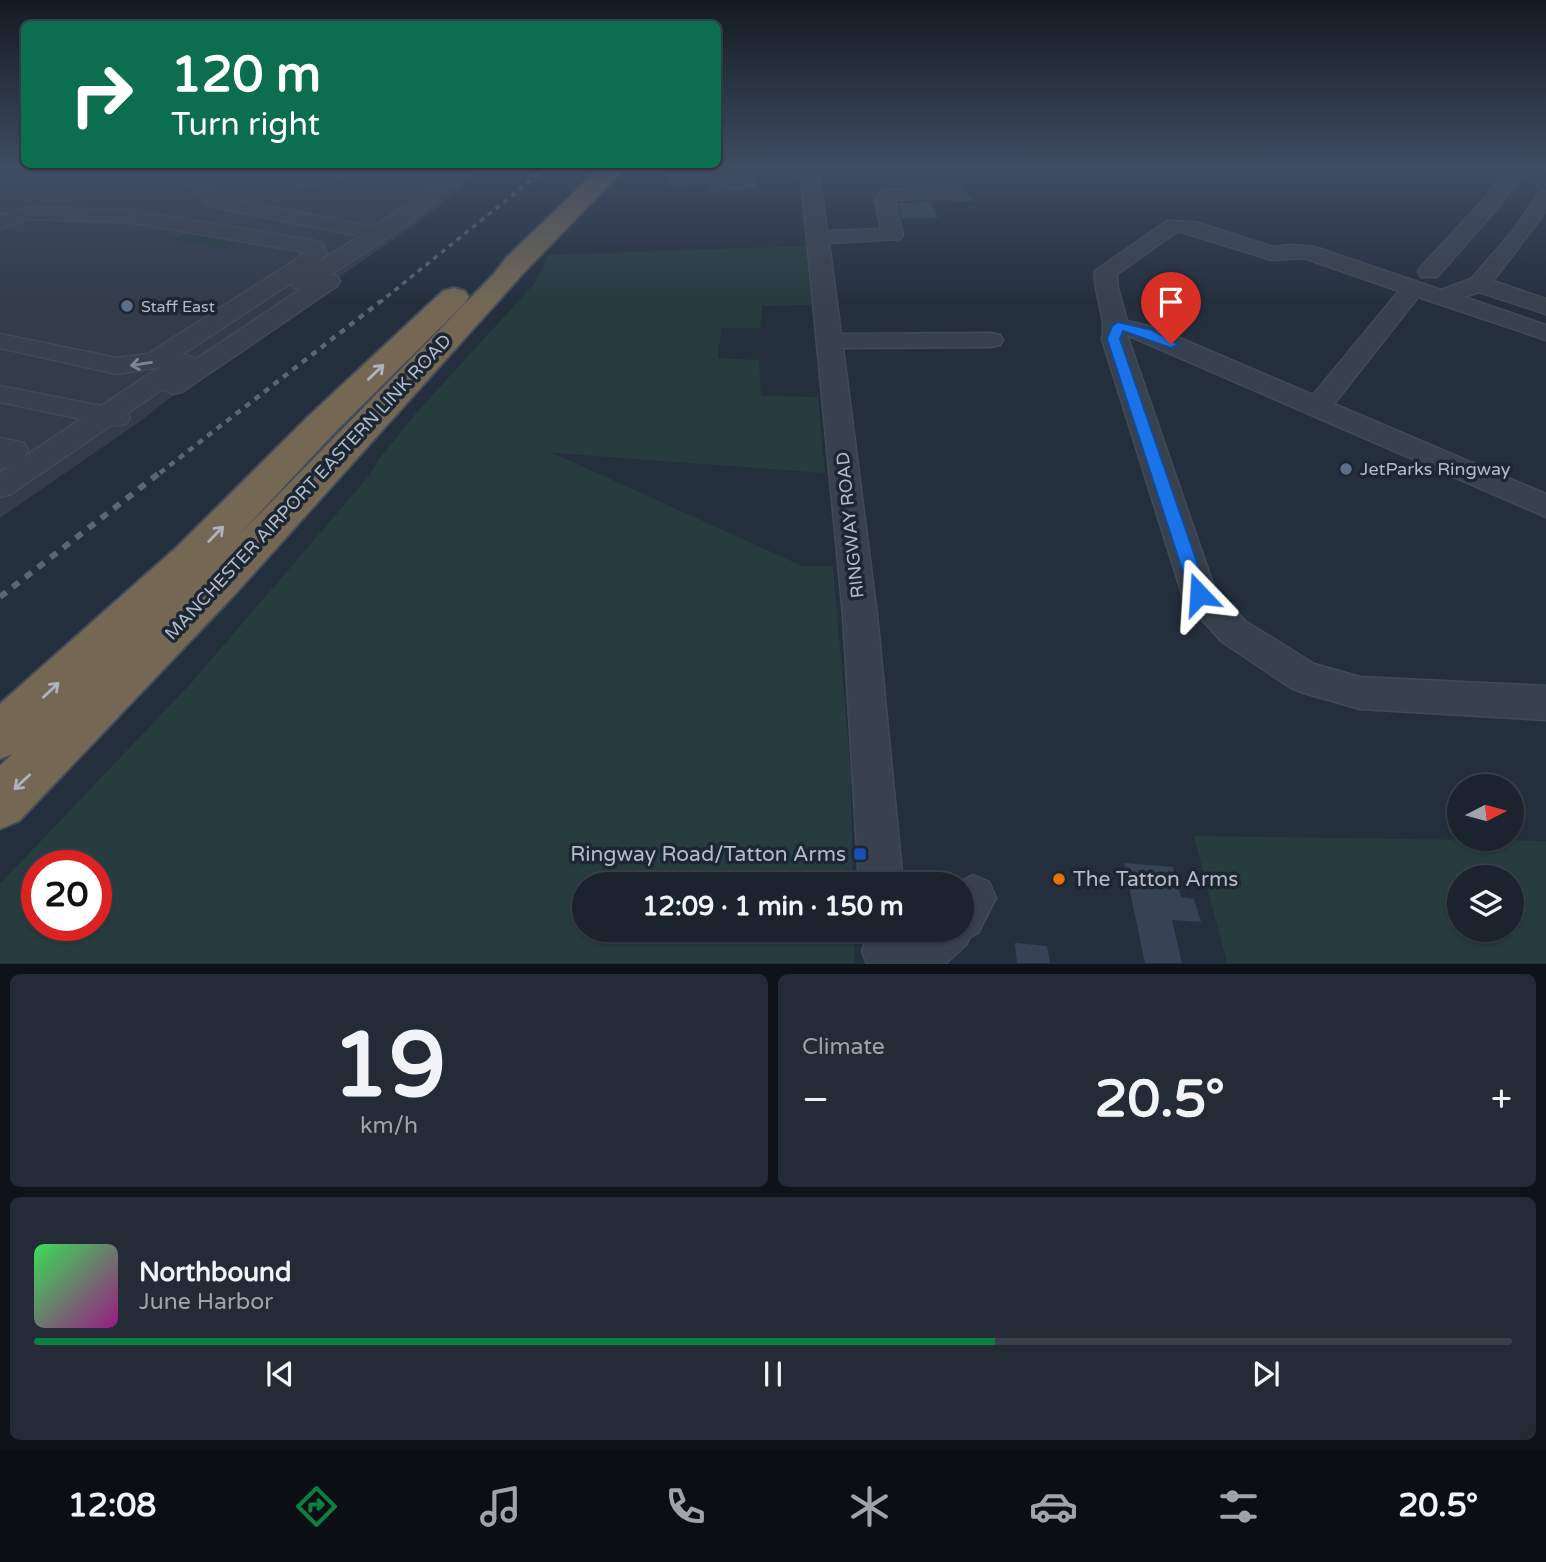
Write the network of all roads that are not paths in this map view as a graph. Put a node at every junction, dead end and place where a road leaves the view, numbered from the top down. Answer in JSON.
{"nodes":[{"id":1,"x":272,"y":213,"type":"edge"},
{"id":2,"x":404,"y":213,"type":"edge"},
{"id":3,"x":426,"y":213,"type":"edge"},
{"id":4,"x":545,"y":213,"type":"edge"},
{"id":5,"x":567,"y":213,"type":"edge"},
{"id":6,"x":814,"y":213,"type":"edge"},
{"id":7,"x":888,"y":213,"type":"edge"},
{"id":8,"x":1482,"y":213,"type":"edge"},
{"id":9,"x":1530,"y":213,"type":"edge"},
{"id":10,"x":0,"y":223,"type":"edge"},
{"id":11,"x":376,"y":233,"type":"junction"},
{"id":12,"x":1520,"y":235,"type":"junction"},
{"id":13,"x":817,"y":237,"type":"junction"},
{"id":14,"x":1546,"y":243,"type":"edge"},
{"id":15,"x":1421,"y":280,"type":"junction"},
{"id":16,"x":1479,"y":284,"type":"junction"},
{"id":17,"x":1441,"y":298,"type":"junction"},
{"id":18,"x":1546,"y":307,"type":"edge"},
{"id":19,"x":1118,"y":326,"type":"junction"},
{"id":20,"x":1546,"y":333,"type":"edge"},
{"id":21,"x":991,"y":340,"type":"dead end"},
{"id":22,"x":0,"y":341,"type":"edge"},
{"id":23,"x":830,"y":341,"type":"junction"},
{"id":24,"x":0,"y":394,"type":"edge"},
{"id":25,"x":1317,"y":407,"type":"junction"},
{"id":26,"x":105,"y":416,"type":"junction"},
{"id":27,"x":0,"y":447,"type":"edge"},
{"id":28,"x":0,"y":459,"type":"edge"},
{"id":29,"x":0,"y":487,"type":"edge"},
{"id":30,"x":1546,"y":506,"type":"edge"},
{"id":31,"x":1546,"y":702,"type":"edge"},
{"id":32,"x":0,"y":736,"type":"edge"},
{"id":33,"x":0,"y":803,"type":"edge"},
{"id":34,"x":880,"y":872,"type":"edge"},
{"id":35,"x":917,"y":942,"type":"edge"},
{"id":36,"x":898,"y":953,"type":"edge"}],
"edges":[{"from":1,"to":11,"type":"street"},
{"from":2,"to":11,"type":"street"},
{"from":3,"to":26,"type":"street"},
{"from":32,"to":4,"type":"highway","name":"MANCHESTER AIRPORT EASTERN LINK ROAD","one_way":true},
{"from":5,"to":33,"type":"highway","name":"MANCHESTER AIRPORT EASTERN LINK ROAD","one_way":true},
{"from":6,"to":13,"type":"street","name":"RINGWAY ROAD"},
{"from":7,"to":13,"type":"street"},
{"from":8,"to":15,"type":"street"},
{"from":9,"to":12,"type":"street"},
{"from":10,"to":22,"type":"street","one_way":true},
{"from":11,"to":26,"type":"street"},
{"from":12,"to":14,"type":"street"},
{"from":12,"to":16,"type":"street"},
{"from":13,"to":23,"type":"street","name":"RINGWAY ROAD"},
{"from":15,"to":17,"type":"street"},
{"from":15,"to":19,"type":"street"},
{"from":15,"to":25,"type":"street"},
{"from":16,"to":17,"type":"street"},
{"from":16,"to":18,"type":"street"},
{"from":17,"to":20,"type":"street"},
{"from":19,"to":25,"type":"street"},
{"from":19,"to":31,"type":"street"},
{"from":21,"to":23,"type":"street"},
{"from":23,"to":34,"type":"street","name":"RINGWAY ROAD"},
{"from":24,"to":26,"type":"street"},
{"from":25,"to":30,"type":"street"},
{"from":26,"to":29,"type":"street"},
{"from":27,"to":28,"type":"street"},
{"from":35,"to":36,"type":"street"}]}
